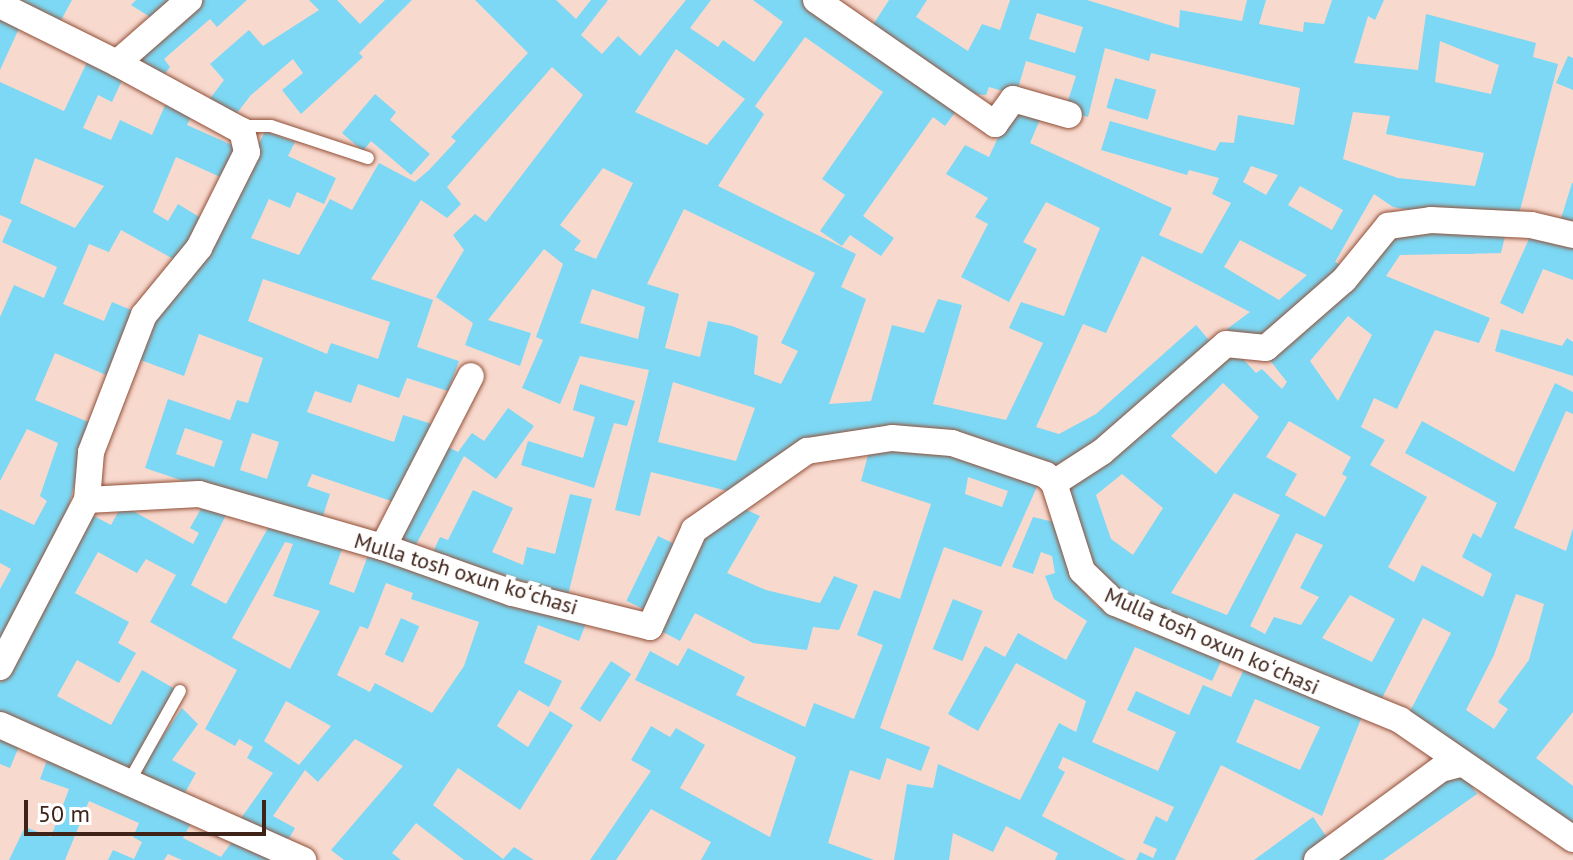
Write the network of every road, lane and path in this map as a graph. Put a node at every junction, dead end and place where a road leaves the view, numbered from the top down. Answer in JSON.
{"nodes":[{"id":1,"x":189,"y":0,"type":"edge"},
{"id":2,"x":816,"y":0,"type":"edge"},
{"id":3,"x":0,"y":5,"type":"edge"},
{"id":4,"x":117,"y":63,"type":"junction"},
{"id":5,"x":1069,"y":115,"type":"dead end"},
{"id":6,"x":234,"y":127,"type":"junction"},
{"id":7,"x":368,"y":158,"type":"dead end"},
{"id":8,"x":1573,"y":235,"type":"edge"},
{"id":9,"x":471,"y":376,"type":"dead end"},
{"id":10,"x":1054,"y":483,"type":"junction"},
{"id":11,"x":87,"y":500,"type":"junction"},
{"id":12,"x":383,"y":547,"type":"junction"},
{"id":13,"x":0,"y":667,"type":"edge"},
{"id":14,"x":180,"y":691,"type":"dead end"},
{"id":15,"x":0,"y":725,"type":"edge"},
{"id":16,"x":1460,"y":764,"type":"junction"},
{"id":17,"x":130,"y":780,"type":"junction"},
{"id":18,"x":1573,"y":839,"type":"edge"},
{"id":19,"x":303,"y":860,"type":"edge"},
{"id":20,"x":1317,"y":860,"type":"edge"}],
"edges":[{"from":1,"to":4,"type":"street"},
{"from":2,"to":5,"type":"street"},
{"from":3,"to":4,"type":"street"},
{"from":4,"to":6,"type":"street"},
{"from":6,"to":7,"type":"lane"},
{"from":6,"to":11,"type":"street"},
{"from":8,"to":10,"type":"street"},
{"from":9,"to":12,"type":"street"},
{"from":10,"to":12,"type":"street","name":"Mulla tosh oxun koʻchasi"},
{"from":10,"to":16,"type":"street","name":"Mulla tosh oxun koʻchasi"},
{"from":11,"to":12,"type":"street","name":"Mulla tosh oxun koʻchasi"},
{"from":11,"to":13,"type":"street"},
{"from":14,"to":17,"type":"lane"},
{"from":15,"to":17,"type":"street"},
{"from":16,"to":18,"type":"street","name":"Mulla tosh oxun koʻchasi"},
{"from":16,"to":20,"type":"street"},
{"from":17,"to":19,"type":"street"}]}
